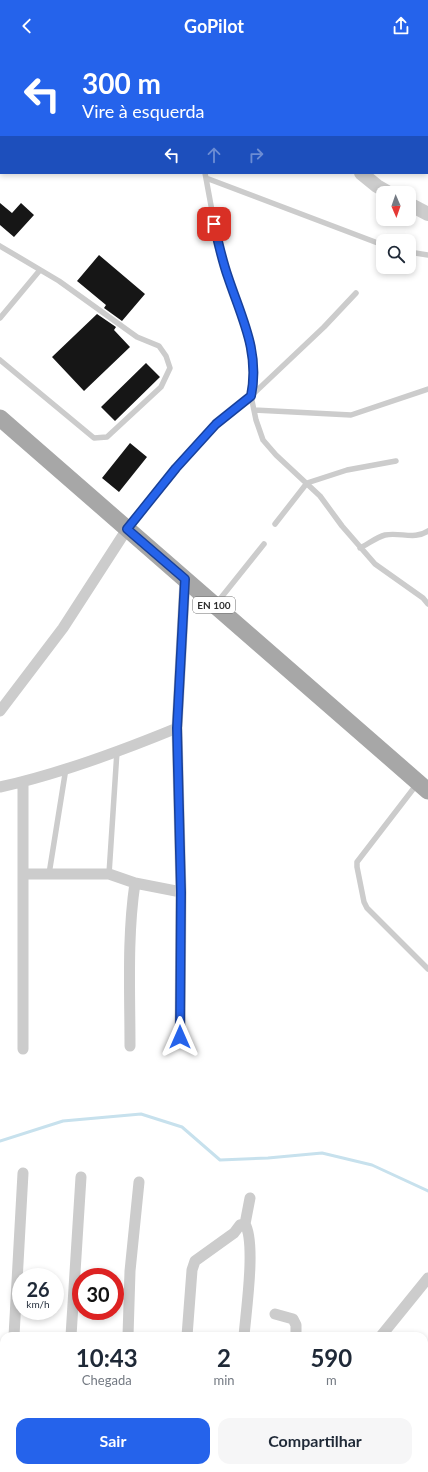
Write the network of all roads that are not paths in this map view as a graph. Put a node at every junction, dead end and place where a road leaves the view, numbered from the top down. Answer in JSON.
{"nodes":[{"id":1,"x":362,"y":174,"type":"edge"},
{"id":2,"x":205,"y":176,"type":"edge"},
{"id":3,"x":377,"y":186,"type":"edge"},
{"id":4,"x":416,"y":208,"type":"edge"},
{"id":5,"x":428,"y":214,"type":"edge"},
{"id":6,"x":376,"y":242,"type":"edge"},
{"id":7,"x":0,"y":246,"type":"edge"},
{"id":8,"x":416,"y":253,"type":"edge"},
{"id":9,"x":428,"y":254,"type":"edge"},
{"id":10,"x":40,"y":270,"type":"junction"},
{"id":11,"x":356,"y":293,"type":"dead end"},
{"id":12,"x":0,"y":318,"type":"edge"},
{"id":13,"x":0,"y":360,"type":"edge"},
{"id":14,"x":428,"y":389,"type":"edge"},
{"id":15,"x":251,"y":396,"type":"junction"},
{"id":16,"x":254,"y":410,"type":"junction"},
{"id":17,"x":0,"y":418,"type":"edge"},
{"id":18,"x":396,"y":461,"type":"dead end"},
{"id":19,"x":307,"y":483,"type":"junction"},
{"id":20,"x":275,"y":524,"type":"dead end"},
{"id":21,"x":127,"y":529,"type":"junction"},
{"id":22,"x":428,"y":531,"type":"edge"},
{"id":23,"x":264,"y":544,"type":"dead end"},
{"id":24,"x":360,"y":548,"type":"junction"},
{"id":25,"x":185,"y":579,"type":"junction"},
{"id":26,"x":428,"y":604,"type":"edge"},
{"id":27,"x":215,"y":605,"type":"junction"},
{"id":28,"x":0,"y":711,"type":"edge"},
{"id":29,"x":177,"y":728,"type":"junction"},
{"id":30,"x":117,"y":751,"type":"junction"},
{"id":31,"x":66,"y":768,"type":"junction"},
{"id":32,"x":23,"y":782,"type":"junction"},
{"id":33,"x":423,"y":786,"type":"edge"},
{"id":34,"x":0,"y":787,"type":"edge"},
{"id":35,"x":23,"y":874,"type":"junction"},
{"id":36,"x":48,"y":874,"type":"junction"},
{"id":37,"x":109,"y":874,"type":"junction"},
{"id":38,"x":135,"y":883,"type":"junction"},
{"id":39,"x":181,"y":892,"type":"junction"},
{"id":40,"x":428,"y":969,"type":"edge"},
{"id":41,"x":180,"y":1037,"type":"dead end"},
{"id":42,"x":130,"y":1046,"type":"dead end"},
{"id":43,"x":23,"y":1049,"type":"dead end"},
{"id":44,"x":23,"y":1173,"type":"dead end"},
{"id":45,"x":81,"y":1177,"type":"dead end"},
{"id":46,"x":139,"y":1182,"type":"dead end"},
{"id":47,"x":250,"y":1198,"type":"dead end"},
{"id":48,"x":245,"y":1224,"type":"junction"},
{"id":49,"x":428,"y":1278,"type":"edge"},
{"id":50,"x":275,"y":1314,"type":"dead end"},
{"id":51,"x":14,"y":1332,"type":"edge"},
{"id":52,"x":71,"y":1332,"type":"edge"},
{"id":53,"x":128,"y":1332,"type":"edge"},
{"id":54,"x":187,"y":1332,"type":"edge"},
{"id":55,"x":244,"y":1332,"type":"edge"},
{"id":56,"x":296,"y":1332,"type":"edge"},
{"id":57,"x":384,"y":1332,"type":"edge"}],
"edges":[{"from":1,"to":3,"type":"street"},
{"from":2,"to":6,"type":"lane"},
{"from":2,"to":15,"type":"lane"},
{"from":4,"to":5,"type":"street"},
{"from":7,"to":10,"type":"lane"},
{"from":8,"to":9,"type":"lane"},
{"from":10,"to":12,"type":"lane"},
{"from":10,"to":13,"type":"lane"},
{"from":11,"to":15,"type":"lane"},
{"from":14,"to":16,"type":"lane"},
{"from":15,"to":16,"type":"lane"},
{"from":15,"to":21,"type":"lane"},
{"from":16,"to":19,"type":"lane"},
{"from":17,"to":21,"type":"main road","number":"EN 100"},
{"from":18,"to":19,"type":"lane"},
{"from":19,"to":20,"type":"lane"},
{"from":19,"to":24,"type":"lane"},
{"from":21,"to":25,"type":"main road","number":"EN 100"},
{"from":21,"to":28,"type":"street"},
{"from":22,"to":24,"type":"lane"},
{"from":23,"to":27,"type":"lane"},
{"from":24,"to":26,"type":"lane"},
{"from":25,"to":27,"type":"main road","number":"EN 100"},
{"from":25,"to":29,"type":"street"},
{"from":27,"to":33,"type":"main road","number":"EN 100"},
{"from":29,"to":30,"type":"street"},
{"from":29,"to":39,"type":"street"},
{"from":30,"to":31,"type":"street"},
{"from":30,"to":37,"type":"lane"},
{"from":31,"to":32,"type":"street"},
{"from":31,"to":36,"type":"lane"},
{"from":32,"to":34,"type":"street"},
{"from":32,"to":35,"type":"street"},
{"from":33,"to":40,"type":"lane"},
{"from":35,"to":36,"type":"street"},
{"from":35,"to":43,"type":"street"},
{"from":36,"to":37,"type":"street"},
{"from":37,"to":38,"type":"street"},
{"from":38,"to":39,"type":"street"},
{"from":38,"to":42,"type":"street"},
{"from":39,"to":41,"type":"street"},
{"from":44,"to":51,"type":"street"},
{"from":45,"to":52,"type":"street"},
{"from":46,"to":53,"type":"street"},
{"from":47,"to":48,"type":"street"},
{"from":48,"to":54,"type":"street"},
{"from":48,"to":55,"type":"street"},
{"from":49,"to":57,"type":"street"},
{"from":50,"to":56,"type":"street"}]}
